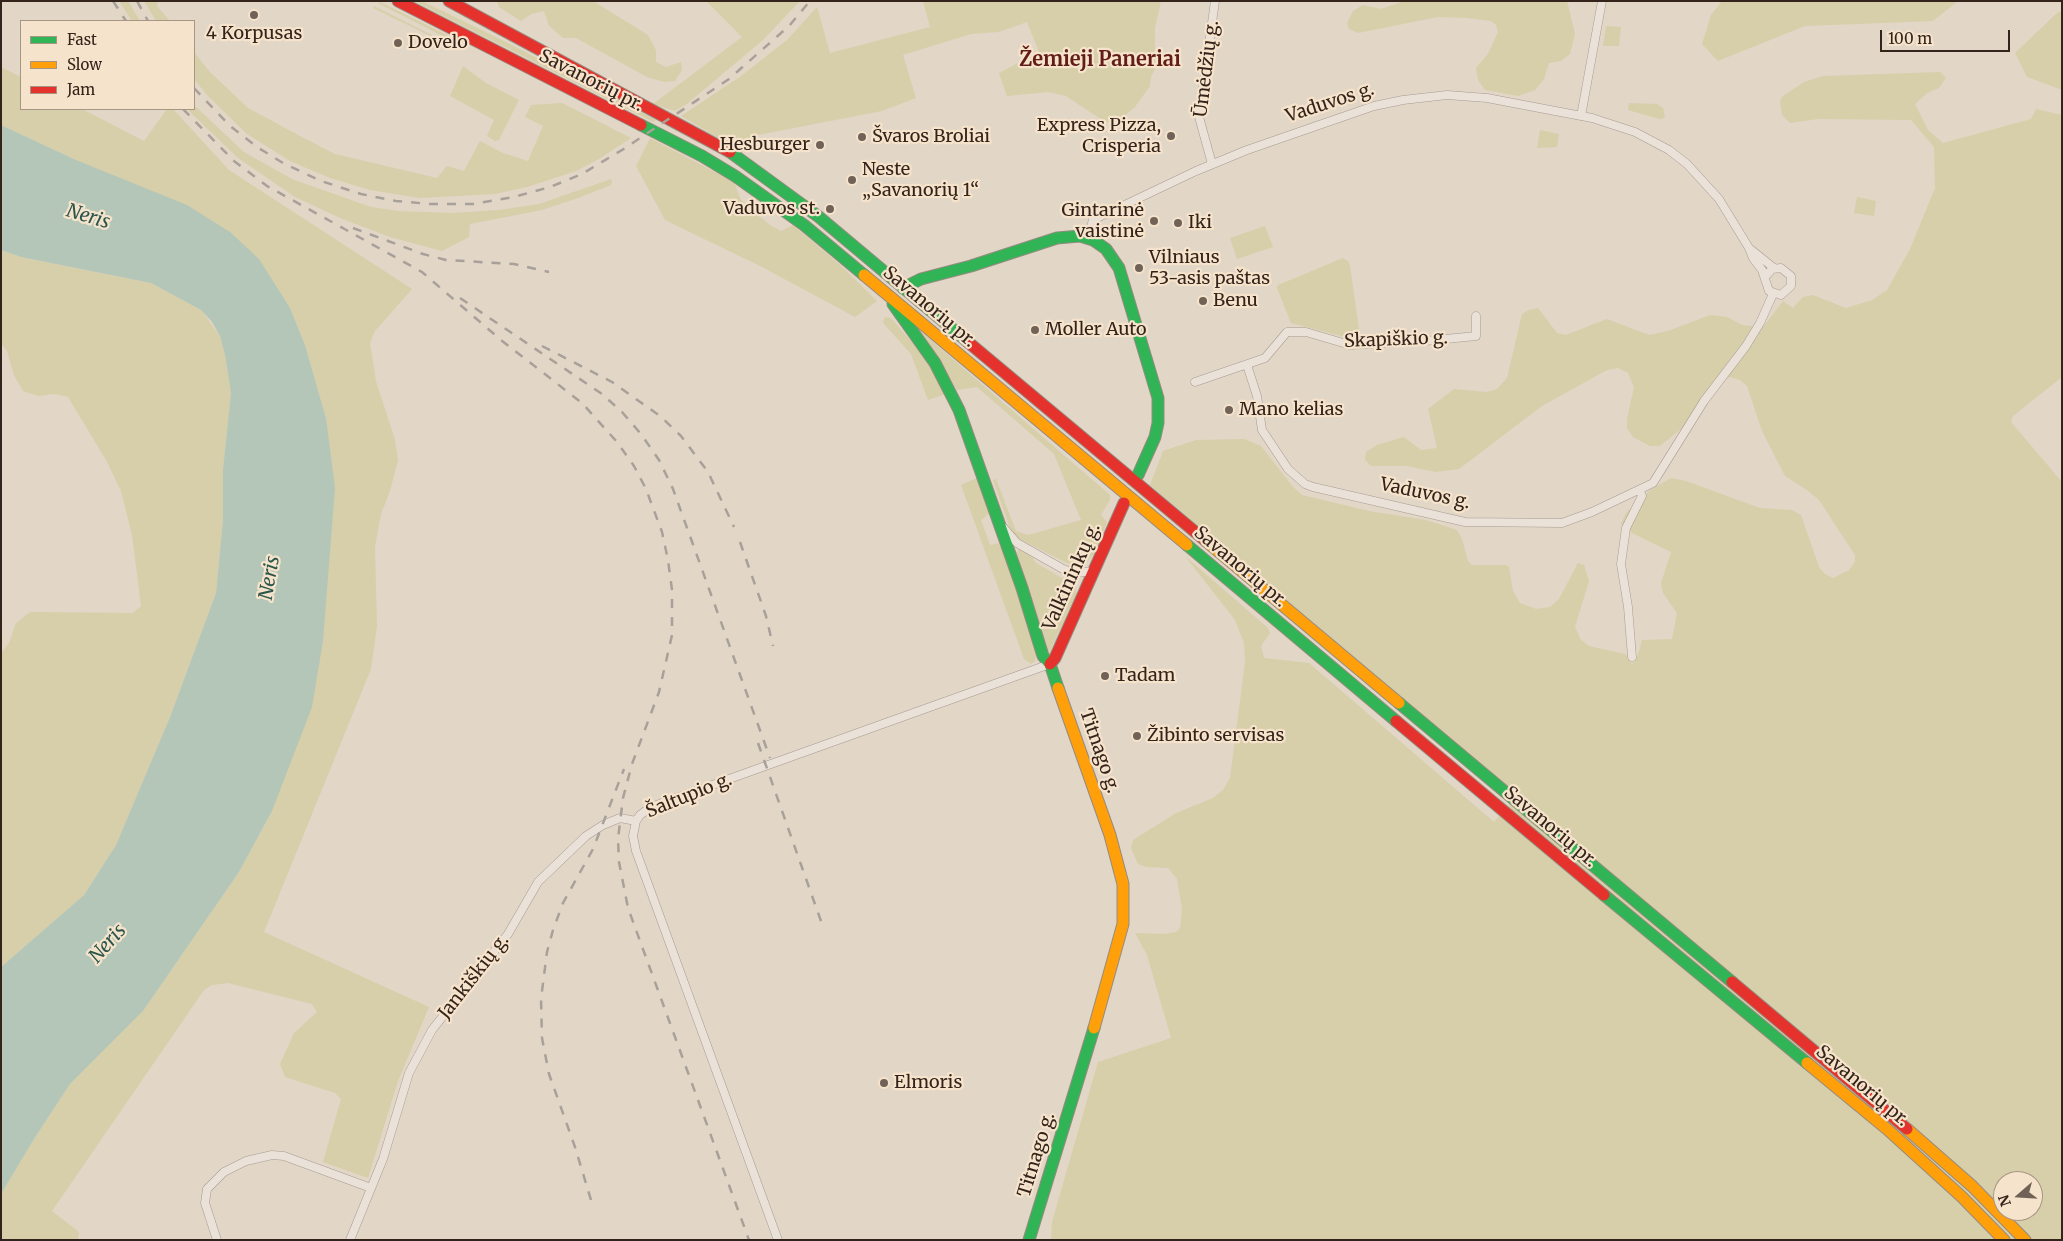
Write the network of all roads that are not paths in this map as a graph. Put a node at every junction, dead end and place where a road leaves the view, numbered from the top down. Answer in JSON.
{"nodes":[{"id":1,"x":398,"y":1,"type":"edge"},
{"id":2,"x":448,"y":1,"type":"edge"},
{"id":3,"x":1215,"y":1,"type":"edge"},
{"id":4,"x":1602,"y":1,"type":"edge"},
{"id":5,"x":1581,"y":116,"type":"junction"},
{"id":6,"x":1212,"y":164,"type":"junction"},
{"id":7,"x":1088,"y":238,"type":"junction"},
{"id":8,"x":1749,"y":248,"type":"junction"},
{"id":9,"x":1774,"y":268,"type":"junction"},
{"id":10,"x":1765,"y":277,"type":"junction"},
{"id":11,"x":903,"y":288,"type":"junction"},
{"id":12,"x":1772,"y":294,"type":"junction"},
{"id":13,"x":888,"y":296,"type":"junction"},
{"id":14,"x":1476,"y":316,"type":"dead end"},
{"id":15,"x":1247,"y":365,"type":"junction"},
{"id":16,"x":1194,"y":382,"type":"dead end"},
{"id":17,"x":1138,"y":475,"type":"dead end"},
{"id":18,"x":1640,"y":491,"type":"junction"},
{"id":19,"x":1124,"y":503,"type":"dead end"},
{"id":20,"x":999,"y":520,"type":"junction"},
{"id":21,"x":1095,"y":570,"type":"junction"},
{"id":22,"x":1632,"y":658,"type":"dead end"},
{"id":23,"x":1050,"y":664,"type":"junction"},
{"id":24,"x":636,"y":821,"type":"junction"},
{"id":25,"x":371,"y":1188,"type":"junction"},
{"id":26,"x":217,"y":1240,"type":"edge"},
{"id":27,"x":350,"y":1240,"type":"edge"},
{"id":28,"x":778,"y":1240,"type":"edge"},
{"id":29,"x":1030,"y":1240,"type":"edge"},
{"id":30,"x":2004,"y":1240,"type":"edge"},
{"id":31,"x":2025,"y":1240,"type":"edge"}],
"edges":[{"from":1,"to":13,"type":"main road","name":"Savanorių pr."},
{"from":2,"to":11,"type":"main road","name":"Savanorių pr."},
{"from":3,"to":6,"type":"street","name":"Ūmėdžių g."},
{"from":4,"to":5,"type":"street"},
{"from":5,"to":6,"type":"street","name":"Vaduvos g."},
{"from":5,"to":8,"type":"street","name":"Vaduvos g."},
{"from":6,"to":7,"type":"street","name":"Vaduvos g."},
{"from":7,"to":11,"type":"main road"},
{"from":7,"to":17,"type":"main road"},
{"from":8,"to":9,"type":"street","name":"Vaduvos g."},
{"from":8,"to":10,"type":"street","name":"Vaduvos g."},
{"from":9,"to":10,"type":"street"},
{"from":9,"to":12,"type":"street","name":"Vaduvos g."},
{"from":10,"to":12,"type":"street","name":"Vaduvos g."},
{"from":11,"to":31,"type":"main road","name":"Savanorių pr."},
{"from":12,"to":18,"type":"street","name":"Vaduvos g."},
{"from":13,"to":20,"type":"main road","name":"Titnago g."},
{"from":13,"to":30,"type":"main road","name":"Savanorių pr."},
{"from":14,"to":15,"type":"street","name":"Skapiškio g."},
{"from":15,"to":16,"type":"street","name":"Skapiškio g."},
{"from":15,"to":18,"type":"street","name":"Vaduvos g."},
{"from":18,"to":22,"type":"street"},
{"from":19,"to":21,"type":"main road","name":"Valkininkų g."},
{"from":20,"to":21,"type":"street"},
{"from":20,"to":23,"type":"main road","name":"Titnago g."},
{"from":21,"to":23,"type":"main road","name":"Valkininkų g."},
{"from":23,"to":24,"type":"street","name":"Šaltupio g."},
{"from":23,"to":29,"type":"main road","name":"Titnago g."},
{"from":24,"to":25,"type":"street","name":"Jankiškių g."},
{"from":24,"to":28,"type":"street","name":"Šaltupio g."},
{"from":25,"to":26,"type":"street"},
{"from":25,"to":27,"type":"street","name":"Jankiškių g."}]}
